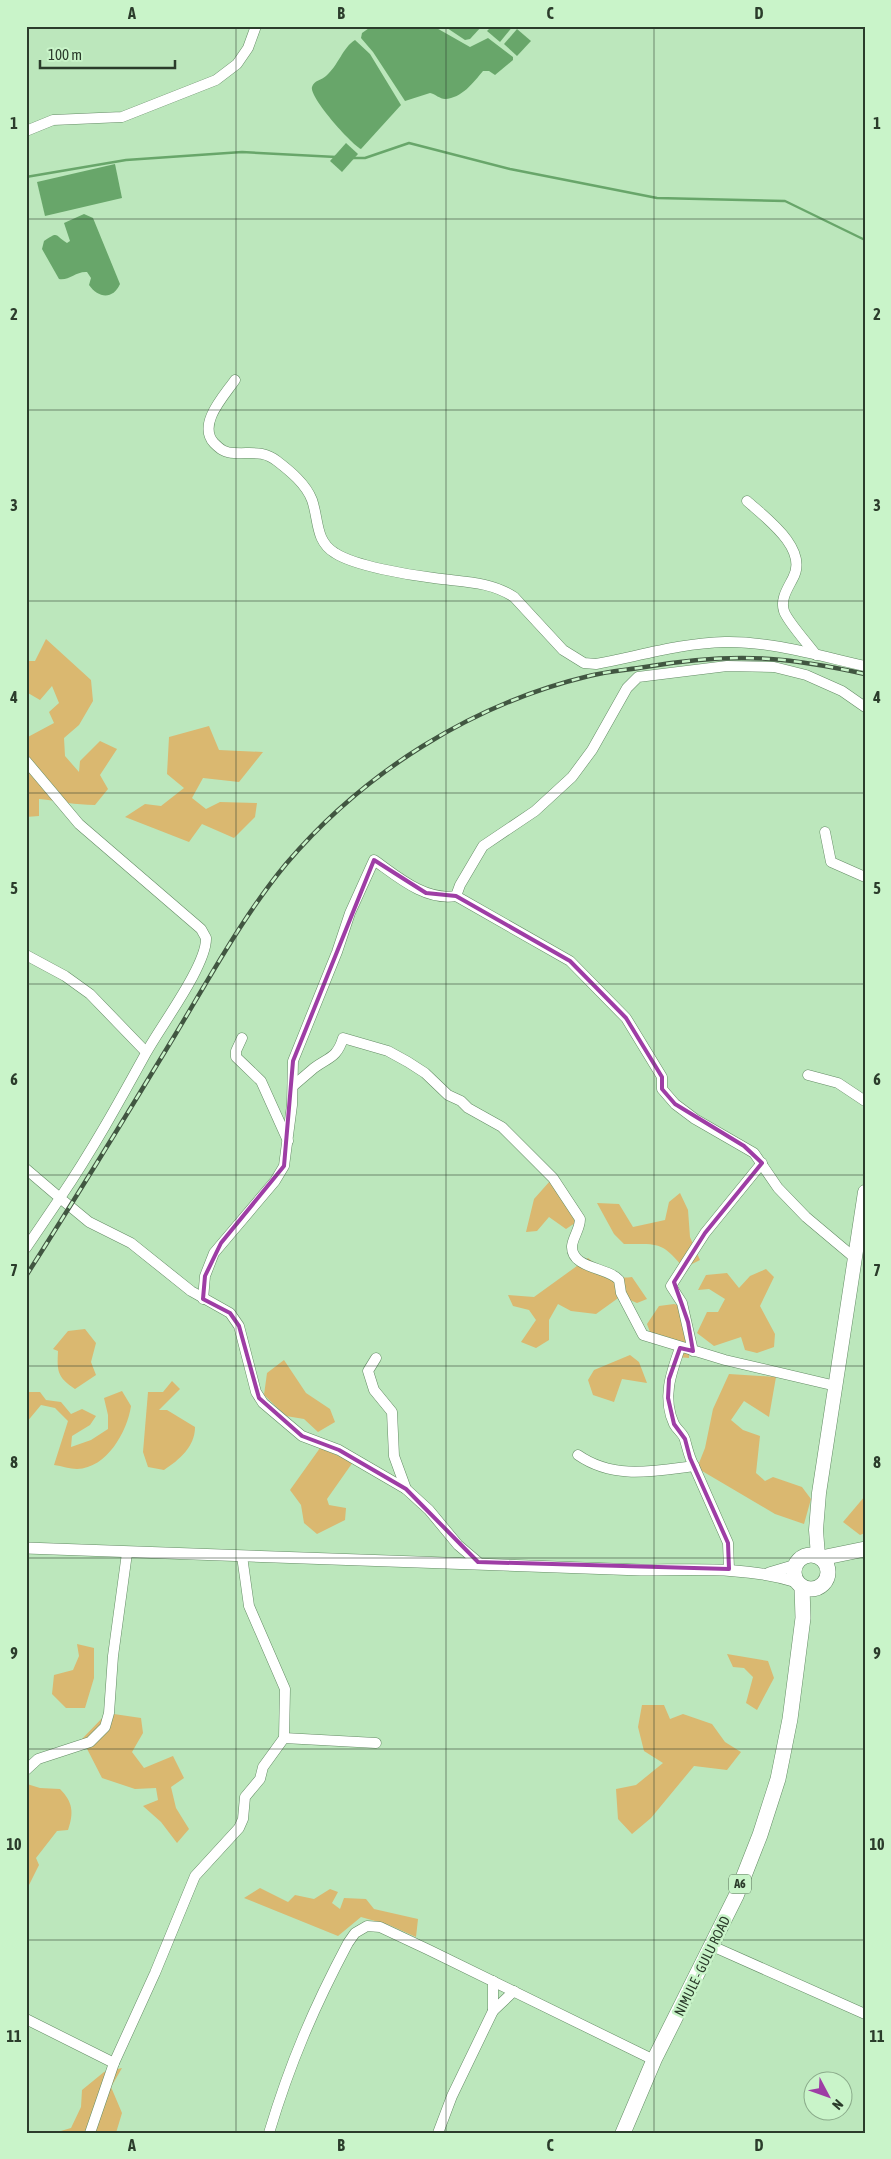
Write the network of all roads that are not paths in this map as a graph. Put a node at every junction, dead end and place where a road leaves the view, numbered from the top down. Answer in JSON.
{"nodes":[{"id":1,"x":256,"y":26,"type":"edge"},
{"id":2,"x":26,"y":131,"type":"edge"},
{"id":3,"x":235,"y":380,"type":"dead end"},
{"id":4,"x":747,"y":500,"type":"dead end"},
{"id":5,"x":816,"y":655,"type":"junction"},
{"id":6,"x":865,"y":666,"type":"edge"},
{"id":7,"x":865,"y":707,"type":"edge"},
{"id":8,"x":26,"y":761,"type":"edge"},
{"id":9,"x":825,"y":832,"type":"dead end"},
{"id":10,"x":865,"y":877,"type":"edge"},
{"id":11,"x":456,"y":896,"type":"junction"},
{"id":12,"x":26,"y":955,"type":"edge"},
{"id":13,"x":242,"y":1038,"type":"dead end"},
{"id":14,"x":146,"y":1052,"type":"junction"},
{"id":15,"x":808,"y":1075,"type":"dead end"},
{"id":16,"x":293,"y":1086,"type":"junction"},
{"id":17,"x":865,"y":1101,"type":"edge"},
{"id":18,"x":288,"y":1141,"type":"junction"},
{"id":19,"x":762,"y":1163,"type":"junction"},
{"id":20,"x":26,"y":1169,"type":"edge"},
{"id":21,"x":865,"y":1192,"type":"edge"},
{"id":22,"x":60,"y":1198,"type":"junction"},
{"id":23,"x":26,"y":1248,"type":"edge"},
{"id":24,"x":856,"y":1259,"type":"junction"},
{"id":25,"x":203,"y":1300,"type":"junction"},
{"id":26,"x":680,"y":1348,"type":"junction"},
{"id":27,"x":693,"y":1351,"type":"junction"},
{"id":28,"x":376,"y":1358,"type":"dead end"},
{"id":29,"x":836,"y":1386,"type":"junction"},
{"id":30,"x":578,"y":1455,"type":"dead end"},
{"id":31,"x":694,"y":1466,"type":"junction"},
{"id":32,"x":406,"y":1489,"type":"junction"},
{"id":33,"x":26,"y":1548,"type":"edge"},
{"id":34,"x":864,"y":1549,"type":"edge"},
{"id":35,"x":127,"y":1553,"type":"junction"},
{"id":36,"x":242,"y":1556,"type":"junction"},
{"id":37,"x":810,"y":1558,"type":"junction"},
{"id":38,"x":478,"y":1562,"type":"junction"},
{"id":39,"x":729,"y":1570,"type":"junction"},
{"id":40,"x":769,"y":1573,"type":"junction"},
{"id":41,"x":829,"y":1574,"type":"junction"},
{"id":42,"x":805,"y":1586,"type":"junction"},
{"id":43,"x":284,"y":1738,"type":"junction"},
{"id":44,"x":376,"y":1743,"type":"dead end"},
{"id":45,"x":26,"y":1770,"type":"edge"},
{"id":46,"x":712,"y":1946,"type":"junction"},
{"id":47,"x":493,"y":1981,"type":"junction"},
{"id":48,"x":514,"y":1991,"type":"junction"},
{"id":49,"x":493,"y":2011,"type":"junction"},
{"id":50,"x":865,"y":2014,"type":"edge"},
{"id":51,"x":26,"y":2019,"type":"edge"},
{"id":52,"x":654,"y":2060,"type":"junction"},
{"id":53,"x":114,"y":2063,"type":"junction"},
{"id":54,"x":90,"y":2133,"type":"edge"},
{"id":55,"x":269,"y":2133,"type":"edge"},
{"id":56,"x":438,"y":2133,"type":"edge"},
{"id":57,"x":623,"y":2133,"type":"edge"}],
"edges":[{"from":1,"to":2,"type":"street"},
{"from":3,"to":5,"type":"street"},
{"from":4,"to":5,"type":"street"},
{"from":5,"to":6,"type":"street"},
{"from":7,"to":11,"type":"street"},
{"from":8,"to":14,"type":"street"},
{"from":9,"to":10,"type":"street"},
{"from":11,"to":16,"type":"street"},
{"from":11,"to":19,"type":"street"},
{"from":12,"to":14,"type":"street"},
{"from":13,"to":18,"type":"street"},
{"from":14,"to":22,"type":"street"},
{"from":15,"to":17,"type":"street"},
{"from":16,"to":18,"type":"street"},
{"from":16,"to":26,"type":"street"},
{"from":18,"to":25,"type":"street"},
{"from":19,"to":24,"type":"street"},
{"from":19,"to":27,"type":"street"},
{"from":20,"to":22,"type":"street"},
{"from":21,"to":24,"type":"main road"},
{"from":22,"to":23,"type":"street"},
{"from":22,"to":25,"type":"street"},
{"from":24,"to":29,"type":"main road"},
{"from":25,"to":32,"type":"street"},
{"from":26,"to":27,"type":"street"},
{"from":26,"to":31,"type":"street"},
{"from":27,"to":29,"type":"street"},
{"from":28,"to":32,"type":"street"},
{"from":29,"to":37,"type":"main road"},
{"from":30,"to":31,"type":"street"},
{"from":31,"to":39,"type":"street"},
{"from":32,"to":38,"type":"street"},
{"from":33,"to":35,"type":"street"},
{"from":34,"to":37,"type":"main road","number":"A6"},
{"from":34,"to":41,"type":"main road","number":"A6"},
{"from":35,"to":36,"type":"street"},
{"from":35,"to":45,"type":"street"},
{"from":36,"to":38,"type":"street"},
{"from":36,"to":43,"type":"street"},
{"from":37,"to":40,"type":"street"},
{"from":37,"to":41,"type":"main road"},
{"from":37,"to":42,"type":"main road","number":"A6"},
{"from":38,"to":39,"type":"street"},
{"from":39,"to":40,"type":"street"},
{"from":40,"to":42,"type":"street"},
{"from":41,"to":42,"type":"main road","number":"A6"},
{"from":42,"to":46,"type":"main road","name":"NIMULE - GULU ROAD","number":"A6"},
{"from":43,"to":44,"type":"street"},
{"from":43,"to":53,"type":"street"},
{"from":46,"to":50,"type":"street"},
{"from":46,"to":52,"type":"main road","name":"NIMULE - GULU ROAD","number":"A6"},
{"from":47,"to":48,"type":"street"},
{"from":47,"to":49,"type":"street"},
{"from":47,"to":55,"type":"street"},
{"from":48,"to":49,"type":"street"},
{"from":48,"to":52,"type":"street"},
{"from":49,"to":56,"type":"street"},
{"from":51,"to":53,"type":"street"},
{"from":52,"to":57,"type":"main road","name":"NIMULE - GULU ROAD","number":"A6"},
{"from":53,"to":54,"type":"street"}]}
